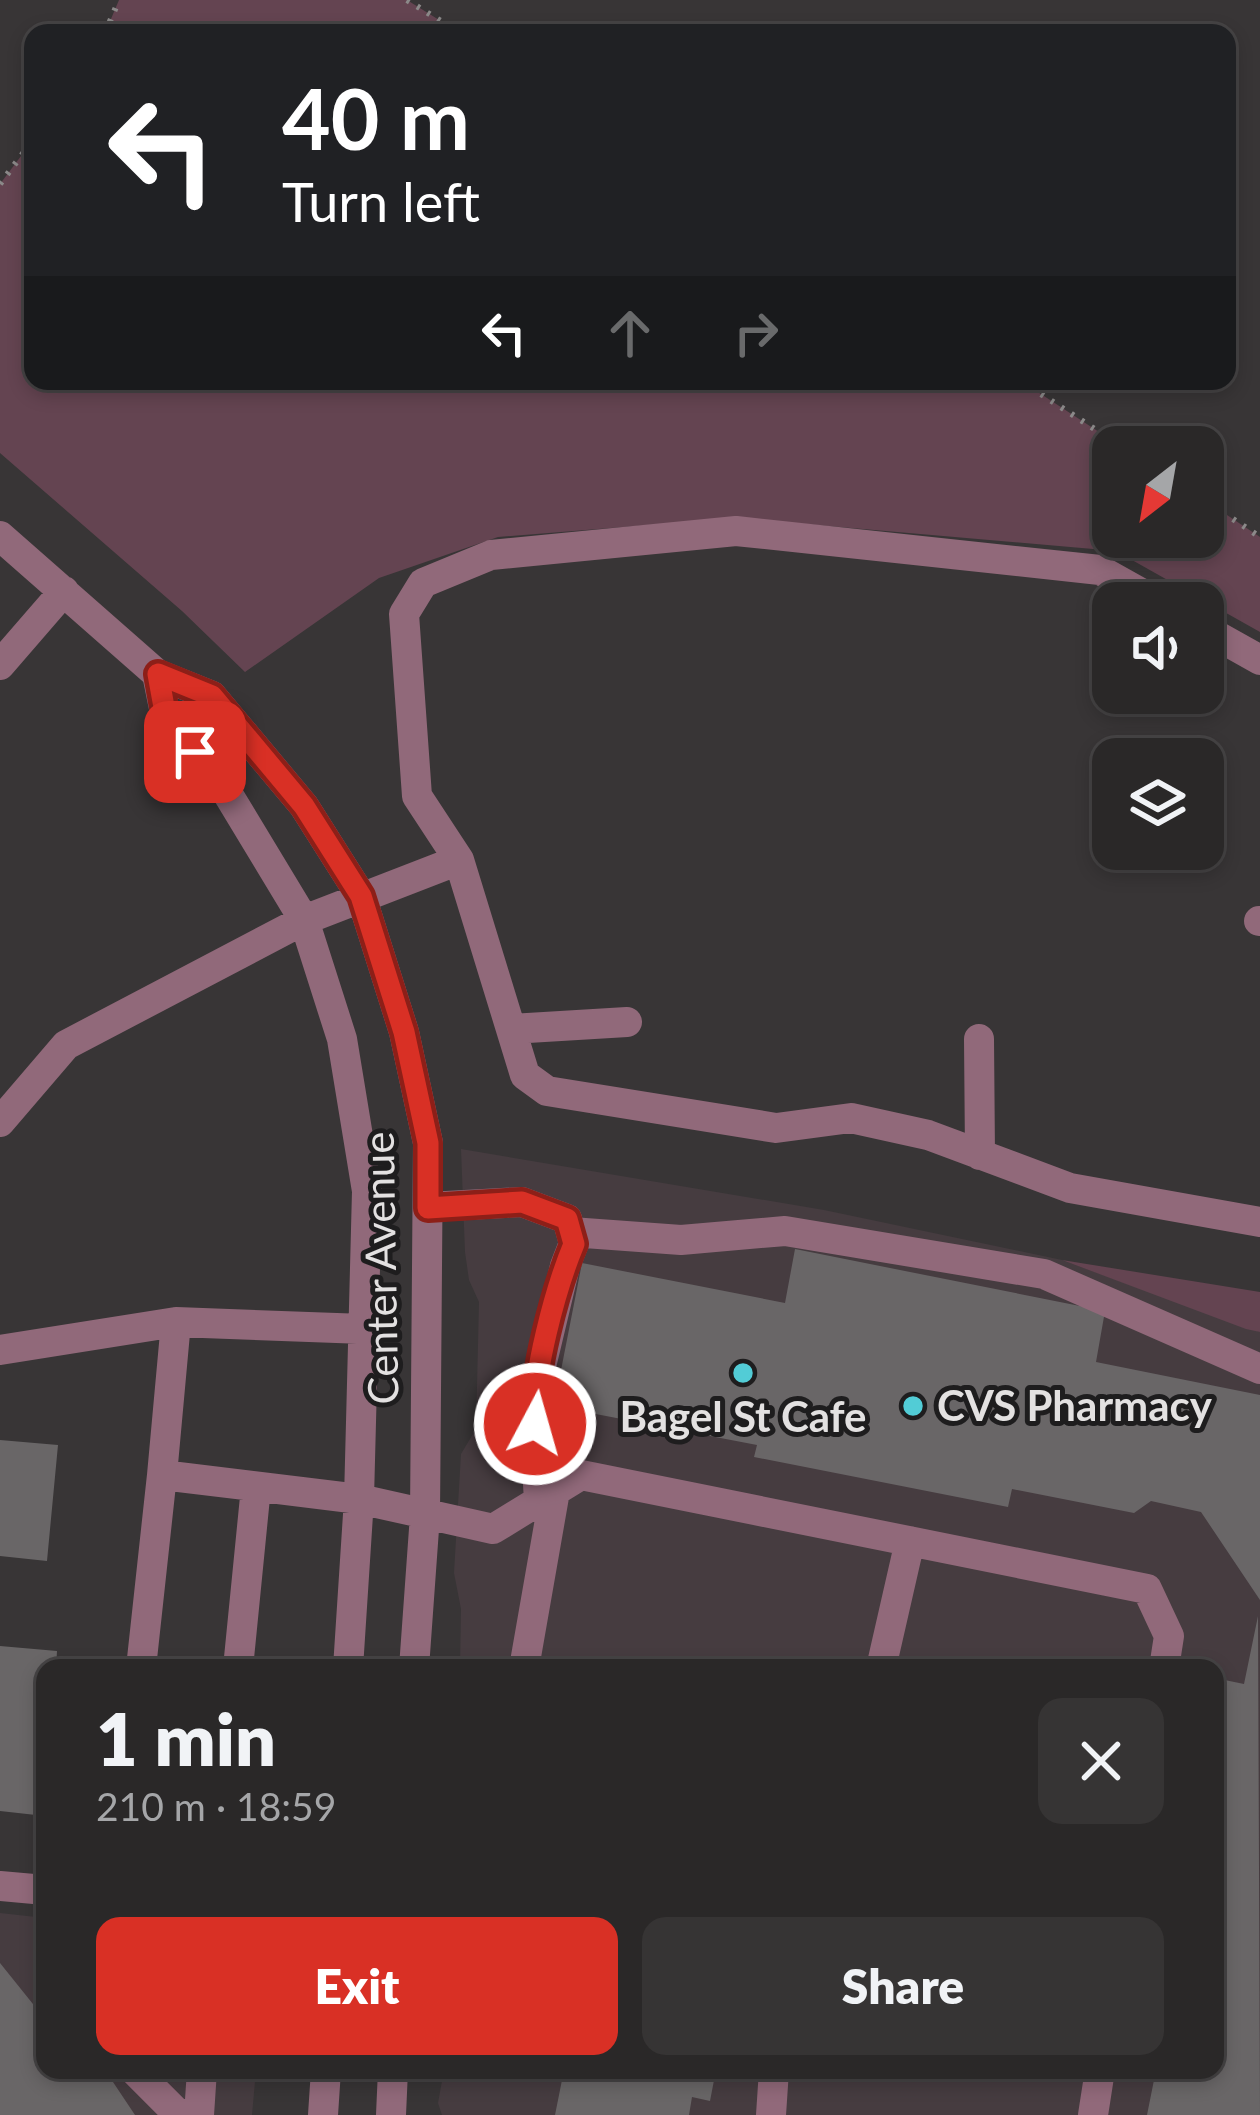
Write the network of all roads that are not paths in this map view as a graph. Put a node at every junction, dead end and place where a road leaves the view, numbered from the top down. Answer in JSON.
{"nodes":[{"id":1,"x":0,"y":536,"type":"edge"},
{"id":2,"x":1121,"y":582,"type":"edge"},
{"id":3,"x":64,"y":591,"type":"junction"},
{"id":4,"x":1224,"y":640,"type":"edge"},
{"id":5,"x":1260,"y":660,"type":"edge"},
{"id":6,"x":0,"y":665,"type":"edge"},
{"id":7,"x":158,"y":674,"type":"junction"},
{"id":8,"x":459,"y":860,"type":"junction"},
{"id":9,"x":361,"y":896,"type":"junction"},
{"id":10,"x":304,"y":920,"type":"junction"},
{"id":11,"x":627,"y":1022,"type":"dead end"},
{"id":12,"x":511,"y":1029,"type":"junction"},
{"id":13,"x":979,"y":1039,"type":"dead end"},
{"id":14,"x":0,"y":1122,"type":"edge"},
{"id":15,"x":980,"y":1154,"type":"junction"},
{"id":16,"x":428,"y":1208,"type":"junction"},
{"id":17,"x":1260,"y":1222,"type":"edge"},
{"id":18,"x":571,"y":1232,"type":"junction"},
{"id":19,"x":176,"y":1322,"type":"junction"},
{"id":20,"x":364,"y":1329,"type":"junction"},
{"id":21,"x":0,"y":1351,"type":"edge"},
{"id":22,"x":1260,"y":1369,"type":"edge"},
{"id":23,"x":162,"y":1475,"type":"junction"},
{"id":24,"x":256,"y":1487,"type":"junction"},
{"id":25,"x":547,"y":1496,"type":"junction"},
{"id":26,"x":359,"y":1499,"type":"junction"},
{"id":27,"x":425,"y":1515,"type":"junction"},
{"id":28,"x":910,"y":1541,"type":"junction"},
{"id":29,"x":142,"y":1659,"type":"edge"},
{"id":30,"x":239,"y":1659,"type":"edge"},
{"id":31,"x":349,"y":1659,"type":"edge"},
{"id":32,"x":416,"y":1659,"type":"edge"},
{"id":33,"x":525,"y":1659,"type":"edge"},
{"id":34,"x":883,"y":1659,"type":"edge"},
{"id":35,"x":1165,"y":1659,"type":"edge"},
{"id":36,"x":0,"y":1886,"type":"edge"},
{"id":37,"x":36,"y":1889,"type":"edge"},
{"id":38,"x":143,"y":2079,"type":"edge"},
{"id":39,"x":202,"y":2079,"type":"edge"},
{"id":40,"x":325,"y":2079,"type":"edge"},
{"id":41,"x":393,"y":2079,"type":"edge"},
{"id":42,"x":773,"y":2079,"type":"edge"},
{"id":43,"x":1099,"y":2079,"type":"edge"},
{"id":44,"x":188,"y":2115,"type":"edge"},
{"id":45,"x":200,"y":2115,"type":"edge"},
{"id":46,"x":323,"y":2115,"type":"edge"},
{"id":47,"x":391,"y":2115,"type":"edge"},
{"id":48,"x":771,"y":2115,"type":"edge"},
{"id":49,"x":1093,"y":2115,"type":"edge"}],
"edges":[{"from":1,"to":3,"type":"street","name":"Center Avenue"},
{"from":2,"to":8,"type":"street"},
{"from":3,"to":6,"type":"street"},
{"from":3,"to":7,"type":"street","name":"Center Avenue"},
{"from":4,"to":5,"type":"street"},
{"from":7,"to":9,"type":"street","name":"Center Avenue"},
{"from":7,"to":10,"type":"street","name":"Center Avenue"},
{"from":8,"to":9,"type":"street"},
{"from":8,"to":12,"type":"street"},
{"from":9,"to":10,"type":"street"},
{"from":9,"to":16,"type":"street","name":"Center Avenue"},
{"from":10,"to":14,"type":"street"},
{"from":10,"to":20,"type":"street","name":"Center Avenue"},
{"from":11,"to":12,"type":"street"},
{"from":12,"to":15,"type":"street"},
{"from":13,"to":15,"type":"street"},
{"from":15,"to":17,"type":"street"},
{"from":16,"to":18,"type":"street"},
{"from":16,"to":27,"type":"street","name":"Center Avenue"},
{"from":18,"to":22,"type":"street"},
{"from":18,"to":25,"type":"street"},
{"from":19,"to":20,"type":"street"},
{"from":19,"to":21,"type":"street"},
{"from":19,"to":23,"type":"street"},
{"from":20,"to":26,"type":"street","name":"Center Avenue"},
{"from":23,"to":24,"type":"street"},
{"from":23,"to":29,"type":"street"},
{"from":24,"to":26,"type":"street"},
{"from":24,"to":30,"type":"street"},
{"from":25,"to":27,"type":"street"},
{"from":25,"to":28,"type":"street"},
{"from":25,"to":33,"type":"street"},
{"from":26,"to":27,"type":"street"},
{"from":26,"to":31,"type":"street","name":"Center Avenue"},
{"from":27,"to":32,"type":"street","name":"Center Avenue"},
{"from":28,"to":34,"type":"street"},
{"from":28,"to":35,"type":"street"},
{"from":36,"to":37,"type":"street"},
{"from":38,"to":44,"type":"street"},
{"from":39,"to":45,"type":"street"},
{"from":40,"to":46,"type":"street"},
{"from":41,"to":47,"type":"street"},
{"from":42,"to":48,"type":"street"},
{"from":43,"to":49,"type":"street"}]}
